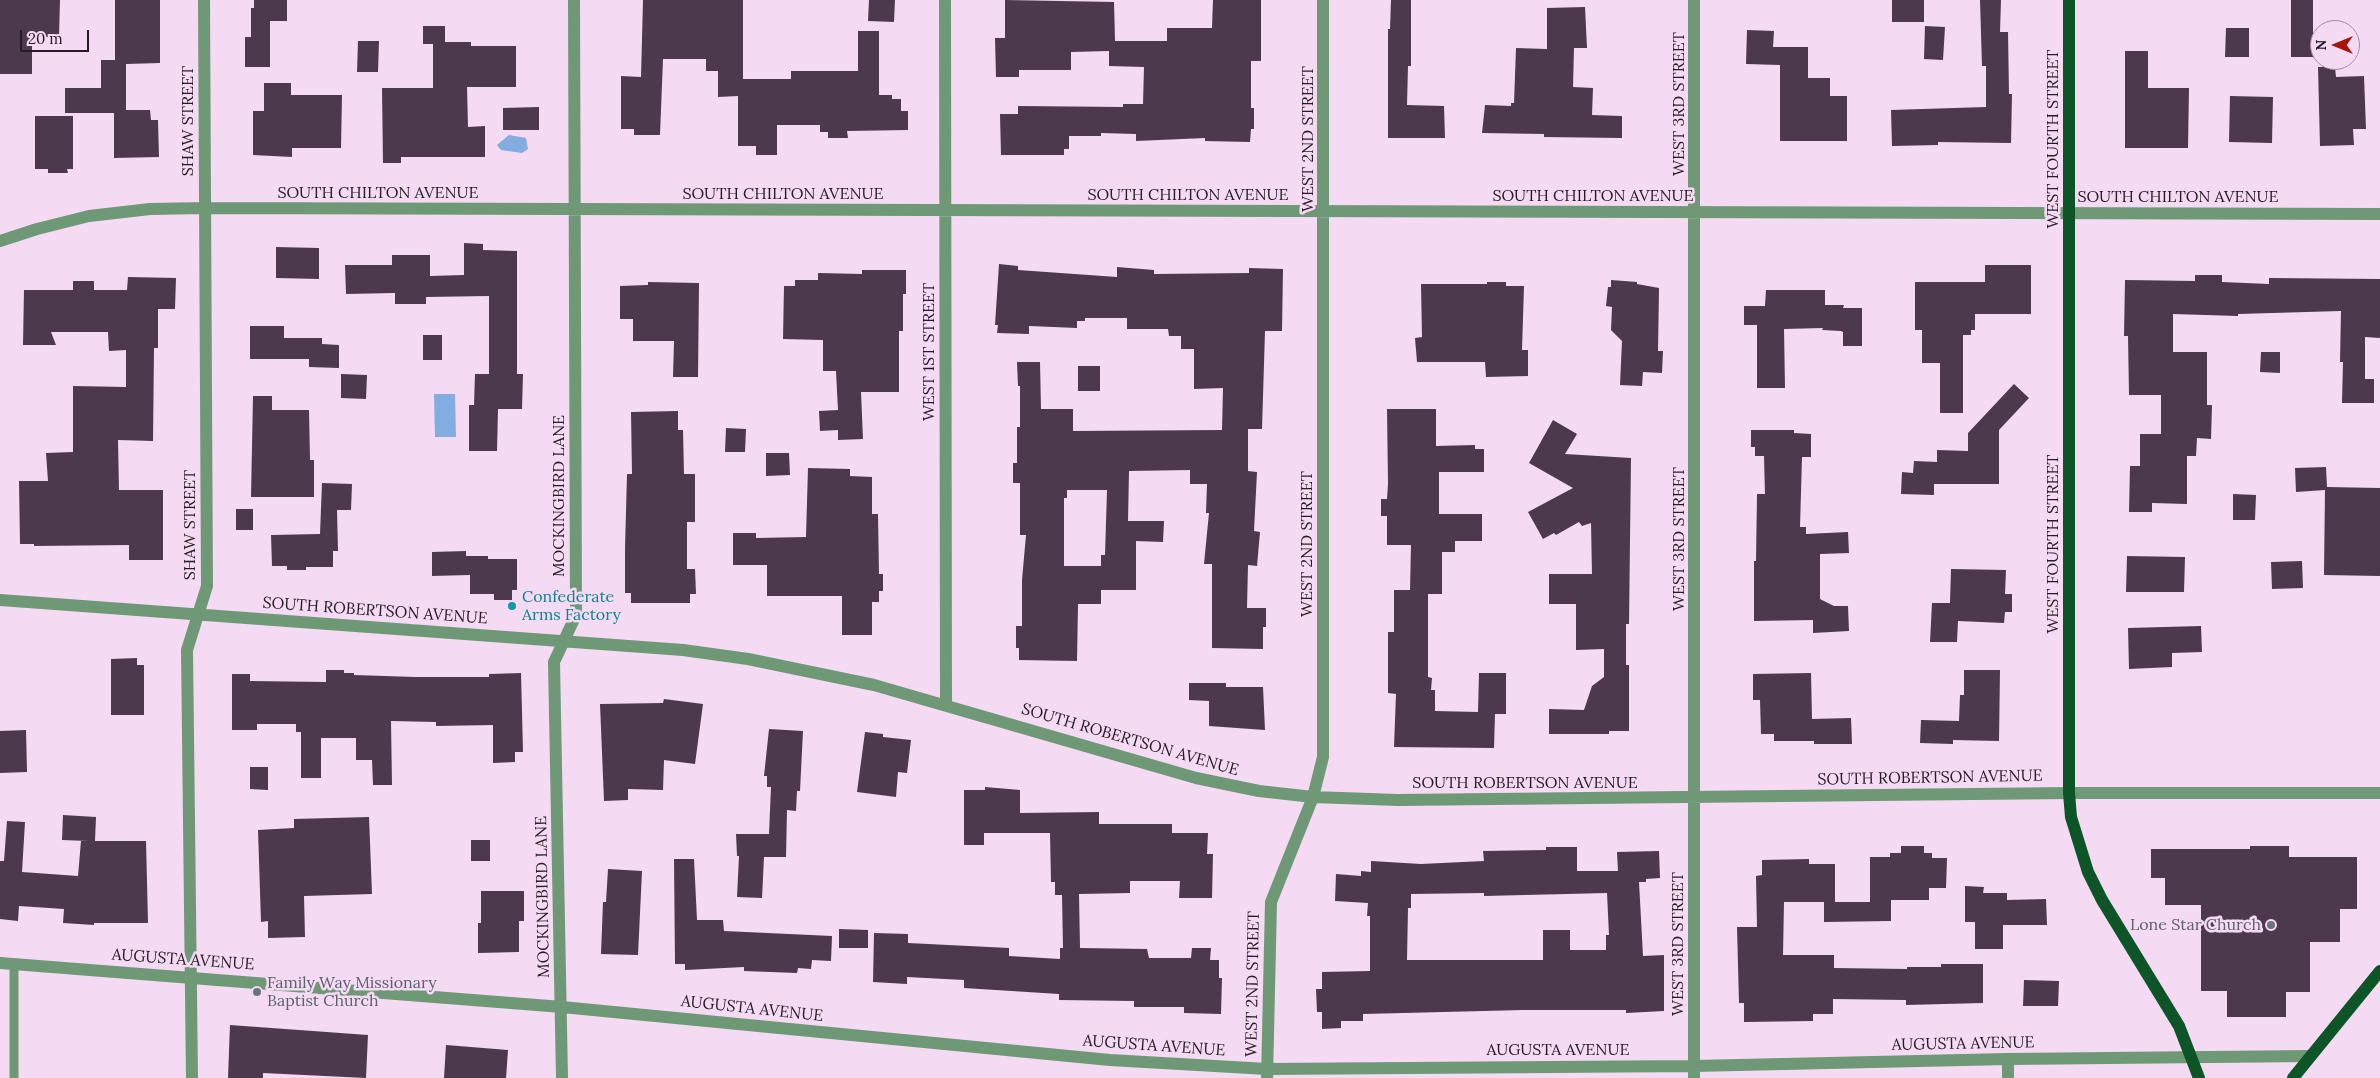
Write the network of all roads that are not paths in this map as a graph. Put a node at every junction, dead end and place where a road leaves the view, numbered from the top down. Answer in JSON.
{"nodes":[{"id":1,"x":204,"y":0,"type":"edge"},
{"id":2,"x":574,"y":0,"type":"edge"},
{"id":3,"x":946,"y":0,"type":"edge"},
{"id":4,"x":1324,"y":0,"type":"edge"},
{"id":5,"x":1694,"y":0,"type":"edge"},
{"id":6,"x":2069,"y":0,"type":"edge"},
{"id":7,"x":205,"y":208,"type":"junction"},
{"id":8,"x":574,"y":210,"type":"junction"},
{"id":9,"x":945,"y":211,"type":"junction"},
{"id":10,"x":1325,"y":211,"type":"junction"},
{"id":11,"x":1696,"y":213,"type":"junction"},
{"id":12,"x":2069,"y":213,"type":"junction"},
{"id":13,"x":2380,"y":214,"type":"edge"},
{"id":14,"x":0,"y":241,"type":"edge"},
{"id":15,"x":0,"y":600,"type":"edge"},
{"id":16,"x":197,"y":614,"type":"junction"},
{"id":17,"x":564,"y":641,"type":"junction"},
{"id":18,"x":946,"y":704,"type":"junction"},
{"id":19,"x":2069,"y":793,"type":"junction"},
{"id":20,"x":2380,"y":793,"type":"edge"},
{"id":21,"x":1312,"y":797,"type":"junction"},
{"id":22,"x":1695,"y":798,"type":"junction"},
{"id":23,"x":0,"y":963,"type":"edge"},
{"id":24,"x":14,"y":964,"type":"junction"},
{"id":25,"x":2380,"y":971,"type":"edge"},
{"id":26,"x":191,"y":976,"type":"junction"},
{"id":27,"x":562,"y":1007,"type":"junction"},
{"id":28,"x":2310,"y":1056,"type":"junction"},
{"id":29,"x":2193,"y":1057,"type":"junction"},
{"id":30,"x":2008,"y":1059,"type":"junction"},
{"id":31,"x":1694,"y":1072,"type":"edge"},
{"id":32,"x":1267,"y":1073,"type":"edge"},
{"id":33,"x":14,"y":1078,"type":"edge"},
{"id":34,"x":192,"y":1078,"type":"edge"},
{"id":35,"x":562,"y":1078,"type":"edge"},
{"id":36,"x":2008,"y":1078,"type":"edge"},
{"id":37,"x":2199,"y":1078,"type":"edge"},
{"id":38,"x":2293,"y":1078,"type":"edge"}],
"edges":[{"from":1,"to":7,"type":"street","name":"SHAW STREET"},
{"from":2,"to":8,"type":"street","name":"MOCKINGBIRD LANE"},
{"from":3,"to":9,"type":"street","name":"WEST 1ST STREET"},
{"from":4,"to":10,"type":"street","name":"WEST 2ND STREET"},
{"from":5,"to":11,"type":"street","name":"WEST 3RD STREET"},
{"from":6,"to":12,"type":"main road","name":"WEST FOURTH STREET"},
{"from":7,"to":8,"type":"street","name":"SOUTH CHILTON AVENUE"},
{"from":7,"to":14,"type":"street","name":"SOUTH CHILTON AVENUE"},
{"from":7,"to":16,"type":"street","name":"SHAW STREET"},
{"from":8,"to":9,"type":"street","name":"SOUTH CHILTON AVENUE"},
{"from":8,"to":17,"type":"street","name":"MOCKINGBIRD LANE"},
{"from":9,"to":10,"type":"street","name":"SOUTH CHILTON AVENUE"},
{"from":9,"to":18,"type":"street","name":"WEST 1ST STREET"},
{"from":10,"to":11,"type":"street","name":"SOUTH CHILTON AVENUE"},
{"from":10,"to":21,"type":"street","name":"WEST 2ND STREET"},
{"from":11,"to":12,"type":"street","name":"SOUTH CHILTON AVENUE"},
{"from":11,"to":22,"type":"street","name":"WEST 3RD STREET"},
{"from":12,"to":13,"type":"street","name":"SOUTH CHILTON AVENUE"},
{"from":12,"to":19,"type":"main road","name":"WEST FOURTH STREET"},
{"from":15,"to":16,"type":"street","name":"SOUTH ROBERTSON AVENUE"},
{"from":16,"to":17,"type":"street","name":"SOUTH ROBERTSON AVENUE"},
{"from":16,"to":26,"type":"street","name":"SHAW STREET"},
{"from":17,"to":18,"type":"street","name":"SOUTH ROBERTSON AVENUE"},
{"from":17,"to":27,"type":"street","name":"MOCKINGBIRD LANE"},
{"from":18,"to":21,"type":"street","name":"SOUTH ROBERTSON AVENUE"},
{"from":19,"to":20,"type":"street","name":"SOUTH ROBERTSON AVENUE"},
{"from":19,"to":22,"type":"street","name":"SOUTH ROBERTSON AVENUE"},
{"from":19,"to":29,"type":"main road","name":"WEST FOURTH STREET"},
{"from":21,"to":22,"type":"street","name":"SOUTH ROBERTSON AVENUE"},
{"from":21,"to":32,"type":"street","name":"WEST 2ND STREET"},
{"from":22,"to":31,"type":"street","name":"WEST 3RD STREET"},
{"from":23,"to":24,"type":"street","name":"AUGUSTA AVENUE"},
{"from":24,"to":26,"type":"street","name":"AUGUSTA AVENUE"},
{"from":24,"to":33,"type":"lane"},
{"from":25,"to":28,"type":"main road"},
{"from":26,"to":27,"type":"street","name":"AUGUSTA AVENUE"},
{"from":26,"to":34,"type":"street","name":"SHAW STREET"},
{"from":27,"to":32,"type":"street","name":"AUGUSTA AVENUE"},
{"from":27,"to":35,"type":"street","name":"MOCKINGBIRD LANE"},
{"from":28,"to":29,"type":"street","name":"AUGUSTA AVENUE"},
{"from":28,"to":38,"type":"main road"},
{"from":29,"to":30,"type":"street","name":"AUGUSTA AVENUE"},
{"from":29,"to":37,"type":"main road","name":"WEST FOURTH STREET"},
{"from":30,"to":31,"type":"street","name":"AUGUSTA AVENUE"},
{"from":30,"to":36,"type":"street"},
{"from":31,"to":32,"type":"street","name":"AUGUSTA AVENUE"}]}
